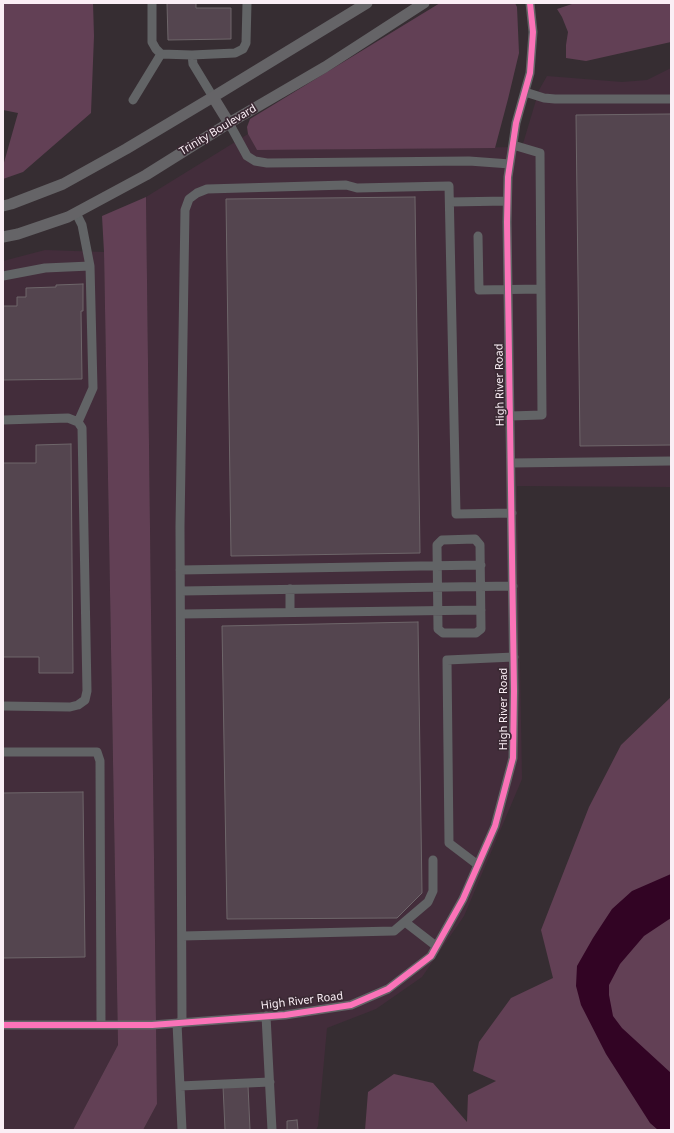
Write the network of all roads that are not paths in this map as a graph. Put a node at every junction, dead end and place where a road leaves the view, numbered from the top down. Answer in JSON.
{"nodes":[{"id":1,"x":152,"y":3,"type":"edge"},
{"id":2,"x":247,"y":3,"type":"edge"},
{"id":3,"x":368,"y":3,"type":"edge"},
{"id":4,"x":424,"y":3,"type":"edge"},
{"id":5,"x":530,"y":3,"type":"edge"},
{"id":6,"x":161,"y":54,"type":"junction"},
{"id":7,"x":192,"y":55,"type":"junction"},
{"id":8,"x":525,"y":92,"type":"junction"},
{"id":9,"x":213,"y":98,"type":"junction"},
{"id":10,"x":671,"y":99,"type":"edge"},
{"id":11,"x":133,"y":100,"type":"dead end"},
{"id":12,"x":229,"y":122,"type":"junction"},
{"id":13,"x":513,"y":145,"type":"junction"},
{"id":14,"x":510,"y":164,"type":"junction"},
{"id":15,"x":507,"y":201,"type":"junction"},
{"id":16,"x":450,"y":202,"type":"junction"},
{"id":17,"x":3,"y":206,"type":"edge"},
{"id":18,"x":76,"y":213,"type":"junction"},
{"id":19,"x":478,"y":236,"type":"dead end"},
{"id":20,"x":3,"y":238,"type":"edge"},
{"id":21,"x":90,"y":266,"type":"junction"},
{"id":22,"x":3,"y":276,"type":"edge"},
{"id":23,"x":508,"y":289,"type":"junction"},
{"id":24,"x":541,"y":289,"type":"junction"},
{"id":25,"x":510,"y":416,"type":"junction"},
{"id":26,"x":3,"y":420,"type":"edge"},
{"id":27,"x":78,"y":422,"type":"junction"},
{"id":28,"x":671,"y":461,"type":"edge"},
{"id":29,"x":511,"y":463,"type":"junction"},
{"id":30,"x":512,"y":513,"type":"junction"},
{"id":31,"x":481,"y":565,"type":"junction"},
{"id":32,"x":438,"y":566,"type":"junction"},
{"id":33,"x":180,"y":570,"type":"junction"},
{"id":34,"x":480,"y":586,"type":"junction"},
{"id":35,"x":513,"y":586,"type":"junction"},
{"id":36,"x":438,"y":587,"type":"junction"},
{"id":37,"x":290,"y":589,"type":"junction"},
{"id":38,"x":181,"y":591,"type":"junction"},
{"id":39,"x":438,"y":610,"type":"junction"},
{"id":40,"x":481,"y":610,"type":"junction"},
{"id":41,"x":290,"y":612,"type":"junction"},
{"id":42,"x":181,"y":614,"type":"junction"},
{"id":43,"x":514,"y":657,"type":"junction"},
{"id":44,"x":3,"y":706,"type":"edge"},
{"id":45,"x":3,"y":752,"type":"edge"},
{"id":46,"x":433,"y":860,"type":"dead end"},
{"id":47,"x":478,"y":865,"type":"junction"},
{"id":48,"x":405,"y":922,"type":"junction"},
{"id":49,"x":182,"y":936,"type":"junction"},
{"id":50,"x":436,"y":946,"type":"junction"},
{"id":51,"x":266,"y":1016,"type":"junction"},
{"id":52,"x":179,"y":1023,"type":"junction"},
{"id":53,"x":101,"y":1025,"type":"junction"},
{"id":54,"x":3,"y":1026,"type":"edge"},
{"id":55,"x":270,"y":1082,"type":"junction"},
{"id":56,"x":180,"y":1086,"type":"junction"},
{"id":57,"x":182,"y":1130,"type":"edge"},
{"id":58,"x":272,"y":1130,"type":"edge"}],
"edges":[{"from":1,"to":6,"type":"street"},
{"from":2,"to":7,"type":"street"},
{"from":3,"to":9,"type":"main road"},
{"from":4,"to":12,"type":"main road","name":"Trinity Boulevard"},
{"from":5,"to":8,"type":"street","name":"High River Road"},
{"from":6,"to":7,"type":"street"},
{"from":6,"to":11,"type":"street"},
{"from":7,"to":9,"type":"street"},
{"from":8,"to":10,"type":"street"},
{"from":8,"to":13,"type":"street","name":"High River Road"},
{"from":9,"to":12,"type":"main road"},
{"from":9,"to":17,"type":"main road"},
{"from":12,"to":14,"type":"street"},
{"from":12,"to":18,"type":"main road","name":"Trinity Boulevard"},
{"from":13,"to":14,"type":"street","name":"High River Road"},
{"from":13,"to":24,"type":"street"},
{"from":14,"to":15,"type":"street","name":"High River Road"},
{"from":15,"to":16,"type":"street"},
{"from":15,"to":23,"type":"street","name":"High River Road"},
{"from":16,"to":30,"type":"street"},
{"from":16,"to":33,"type":"street"},
{"from":18,"to":20,"type":"main road","name":"Trinity Boulevard"},
{"from":18,"to":21,"type":"street"},
{"from":19,"to":23,"type":"street"},
{"from":21,"to":22,"type":"street"},
{"from":21,"to":27,"type":"street"},
{"from":23,"to":24,"type":"street"},
{"from":23,"to":25,"type":"street","name":"High River Road"},
{"from":24,"to":25,"type":"street"},
{"from":25,"to":29,"type":"street","name":"High River Road"},
{"from":26,"to":27,"type":"street"},
{"from":27,"to":44,"type":"street"},
{"from":28,"to":29,"type":"street"},
{"from":29,"to":30,"type":"street","name":"High River Road"},
{"from":30,"to":35,"type":"street","name":"High River Road"},
{"from":31,"to":32,"type":"street"},
{"from":31,"to":32,"type":"street"},
{"from":31,"to":34,"type":"street"},
{"from":32,"to":33,"type":"street"},
{"from":32,"to":36,"type":"street"},
{"from":33,"to":38,"type":"street"},
{"from":34,"to":35,"type":"street"},
{"from":34,"to":36,"type":"street"},
{"from":34,"to":40,"type":"street"},
{"from":35,"to":43,"type":"street","name":"High River Road"},
{"from":36,"to":37,"type":"street"},
{"from":36,"to":39,"type":"street"},
{"from":37,"to":38,"type":"street"},
{"from":37,"to":41,"type":"street"},
{"from":38,"to":42,"type":"street"},
{"from":39,"to":40,"type":"street"},
{"from":39,"to":40,"type":"street"},
{"from":39,"to":41,"type":"street"},
{"from":41,"to":42,"type":"street"},
{"from":42,"to":49,"type":"street"},
{"from":43,"to":47,"type":"street","name":"High River Road"},
{"from":43,"to":47,"type":"street"},
{"from":45,"to":53,"type":"street"},
{"from":46,"to":48,"type":"street"},
{"from":47,"to":50,"type":"street","name":"High River Road"},
{"from":48,"to":49,"type":"street"},
{"from":48,"to":50,"type":"street"},
{"from":49,"to":52,"type":"street"},
{"from":50,"to":51,"type":"street","name":"High River Road"},
{"from":51,"to":52,"type":"street","name":"High River Road"},
{"from":51,"to":55,"type":"street"},
{"from":52,"to":53,"type":"street","name":"High River Road"},
{"from":52,"to":56,"type":"street"},
{"from":53,"to":54,"type":"street","name":"High River Road"},
{"from":55,"to":56,"type":"street"},
{"from":55,"to":58,"type":"street"},
{"from":56,"to":57,"type":"street"}]}
